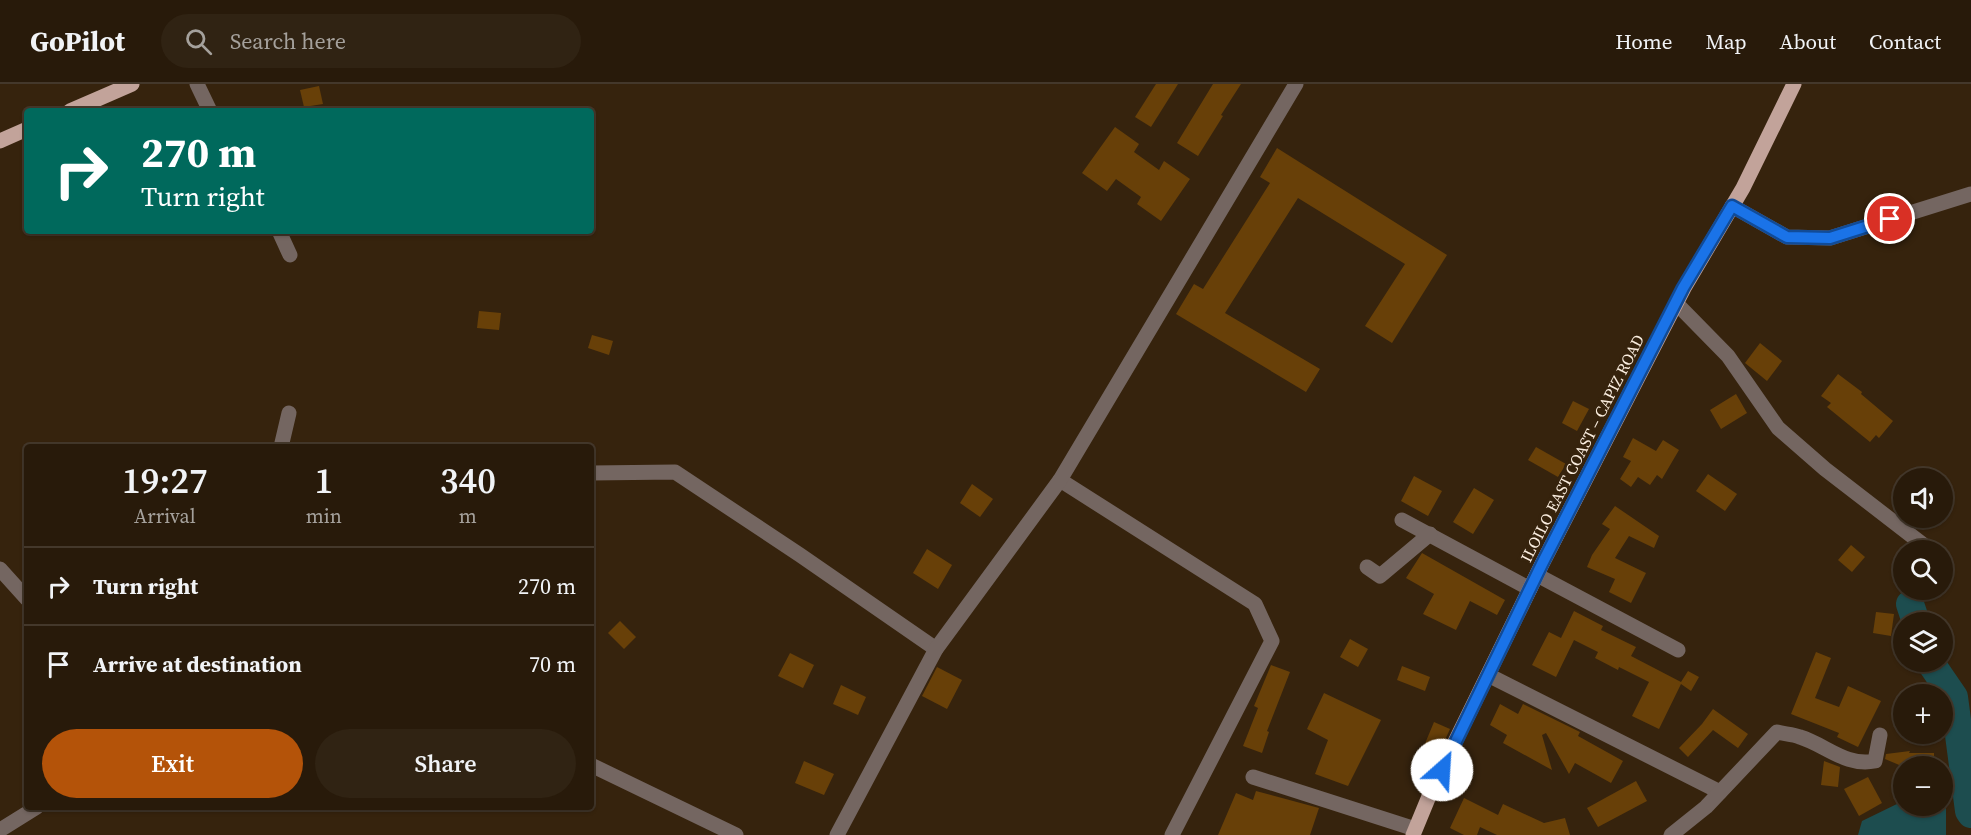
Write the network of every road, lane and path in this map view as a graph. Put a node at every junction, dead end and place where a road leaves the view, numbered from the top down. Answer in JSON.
{"nodes":[{"id":1,"x":132,"y":84,"type":"edge"},
{"id":2,"x":197,"y":84,"type":"edge"},
{"id":3,"x":1296,"y":84,"type":"edge"},
{"id":4,"x":1794,"y":84,"type":"edge"},
{"id":5,"x":77,"y":108,"type":"edge"},
{"id":6,"x":209,"y":108,"type":"edge"},
{"id":7,"x":24,"y":130,"type":"edge"},
{"id":8,"x":0,"y":141,"type":"edge"},
{"id":9,"x":1971,"y":194,"type":"edge"},
{"id":10,"x":1732,"y":206,"type":"junction"},
{"id":11,"x":280,"y":234,"type":"edge"},
{"id":12,"x":290,"y":255,"type":"dead end"},
{"id":13,"x":1676,"y":303,"type":"junction"},
{"id":14,"x":289,"y":413,"type":"dead end"},
{"id":15,"x":282,"y":444,"type":"edge"},
{"id":16,"x":594,"y":473,"type":"edge"},
{"id":17,"x":1060,"y":480,"type":"junction"},
{"id":18,"x":1402,"y":519,"type":"dead end"},
{"id":19,"x":1430,"y":534,"type":"junction"},
{"id":20,"x":1917,"y":540,"type":"edge"},
{"id":21,"x":1367,"y":567,"type":"dead end"},
{"id":22,"x":0,"y":568,"type":"edge"},
{"id":23,"x":1534,"y":582,"type":"junction"},
{"id":24,"x":24,"y":596,"type":"edge"},
{"id":25,"x":936,"y":650,"type":"junction"},
{"id":26,"x":1678,"y":650,"type":"dead end"},
{"id":27,"x":1488,"y":675,"type":"junction"},
{"id":28,"x":1880,"y":735,"type":"dead end"},
{"id":29,"x":594,"y":766,"type":"edge"},
{"id":30,"x":1253,"y":777,"type":"dead end"},
{"id":31,"x":1720,"y":792,"type":"junction"},
{"id":32,"x":32,"y":810,"type":"edge"},
{"id":33,"x":0,"y":830,"type":"edge"},
{"id":34,"x":1414,"y":832,"type":"edge"},
{"id":35,"x":736,"y":835,"type":"edge"},
{"id":36,"x":837,"y":835,"type":"edge"},
{"id":37,"x":1172,"y":835,"type":"edge"},
{"id":38,"x":1671,"y":835,"type":"edge"}],
"edges":[{"from":1,"to":5,"type":"main road"},
{"from":2,"to":6,"type":"street"},
{"from":3,"to":17,"type":"street"},
{"from":4,"to":10,"type":"main road","name":"ILOILO EAST COAST – CAPIZ ROAD"},
{"from":7,"to":8,"type":"main road"},
{"from":9,"to":10,"type":"street"},
{"from":10,"to":13,"type":"main road","name":"ILOILO EAST COAST – CAPIZ ROAD"},
{"from":11,"to":12,"type":"street"},
{"from":13,"to":20,"type":"street"},
{"from":13,"to":23,"type":"main road","name":"ILOILO EAST COAST – CAPIZ ROAD"},
{"from":14,"to":15,"type":"street"},
{"from":16,"to":25,"type":"street"},
{"from":17,"to":25,"type":"street"},
{"from":17,"to":37,"type":"street"},
{"from":18,"to":19,"type":"street"},
{"from":19,"to":21,"type":"street"},
{"from":19,"to":23,"type":"street"},
{"from":22,"to":24,"type":"street"},
{"from":23,"to":26,"type":"street"},
{"from":23,"to":27,"type":"main road","name":"ILOILO EAST COAST – CAPIZ ROAD"},
{"from":25,"to":36,"type":"street"},
{"from":27,"to":31,"type":"street"},
{"from":27,"to":34,"type":"main road","name":"ILOILO EAST COAST – CAPIZ ROAD"},
{"from":28,"to":31,"type":"street"},
{"from":29,"to":35,"type":"street"},
{"from":30,"to":34,"type":"street"},
{"from":31,"to":38,"type":"street"},
{"from":32,"to":33,"type":"street"}]}
